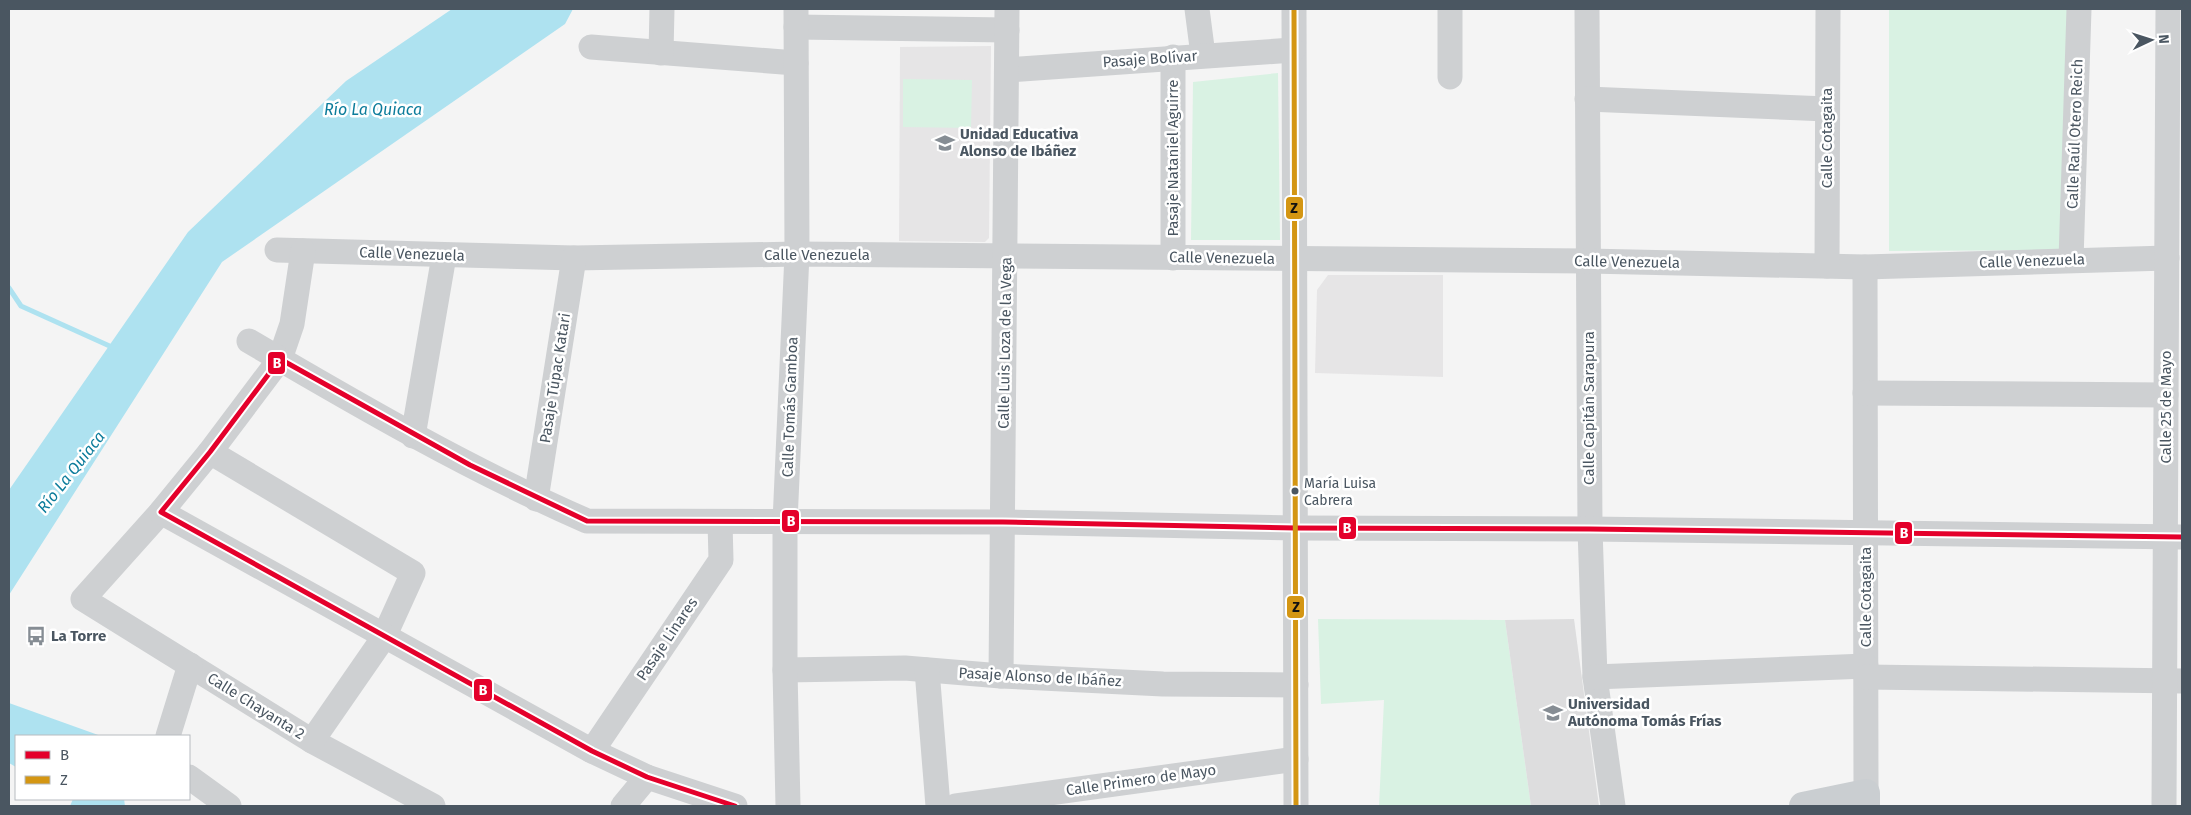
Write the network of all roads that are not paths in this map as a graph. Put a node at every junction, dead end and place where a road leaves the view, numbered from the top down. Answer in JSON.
{"nodes":[{"id":1,"x":662,"y":9,"type":"edge"},
{"id":2,"x":1198,"y":9,"type":"edge"},
{"id":3,"x":1294,"y":9,"type":"edge"},
{"id":4,"x":1450,"y":9,"type":"edge"},
{"id":5,"x":1587,"y":9,"type":"edge"},
{"id":6,"x":1828,"y":9,"type":"edge"},
{"id":7,"x":2079,"y":9,"type":"edge"},
{"id":8,"x":2168,"y":9,"type":"edge"},
{"id":9,"x":796,"y":18,"type":"edge"},
{"id":10,"x":1007,"y":20,"type":"edge"},
{"id":11,"x":591,"y":47,"type":"dead end"},
{"id":12,"x":1294,"y":50,"type":"junction"},
{"id":13,"x":661,"y":52,"type":"junction"},
{"id":14,"x":1203,"y":55,"type":"junction"},
{"id":15,"x":1173,"y":57,"type":"junction"},
{"id":16,"x":796,"y":63,"type":"junction"},
{"id":17,"x":1006,"y":70,"type":"junction"},
{"id":18,"x":1450,"y":78,"type":"dead end"},
{"id":19,"x":1587,"y":99,"type":"junction"},
{"id":20,"x":1828,"y":110,"type":"junction"},
{"id":21,"x":2175,"y":120,"type":"edge"},
{"id":22,"x":277,"y":250,"type":"dead end"},
{"id":23,"x":303,"y":251,"type":"junction"},
{"id":24,"x":2172,"y":253,"type":"edge"},
{"id":25,"x":797,"y":254,"type":"junction"},
{"id":26,"x":444,"y":256,"type":"junction"},
{"id":27,"x":1006,"y":256,"type":"junction"},
{"id":28,"x":574,"y":258,"type":"junction"},
{"id":29,"x":1174,"y":258,"type":"junction"},
{"id":30,"x":1293,"y":259,"type":"junction"},
{"id":31,"x":2071,"y":260,"type":"junction"},
{"id":32,"x":1588,"y":261,"type":"junction"},
{"id":33,"x":1827,"y":266,"type":"junction"},
{"id":34,"x":1865,"y":267,"type":"junction"},
{"id":35,"x":249,"y":341,"type":"dead end"},
{"id":36,"x":280,"y":359,"type":"junction"},
{"id":37,"x":1865,"y":394,"type":"junction"},
{"id":38,"x":2166,"y":395,"type":"junction"},
{"id":39,"x":413,"y":436,"type":"junction"},
{"id":40,"x":210,"y":452,"type":"junction"},
{"id":41,"x":536,"y":499,"type":"junction"},
{"id":42,"x":161,"y":512,"type":"junction"},
{"id":43,"x":720,"y":522,"type":"junction"},
{"id":44,"x":785,"y":522,"type":"junction"},
{"id":45,"x":1003,"y":522,"type":"junction"},
{"id":46,"x":1296,"y":528,"type":"junction"},
{"id":47,"x":1590,"y":529,"type":"junction"},
{"id":48,"x":1866,"y":534,"type":"junction"},
{"id":49,"x":2174,"y":537,"type":"edge"},
{"id":50,"x":384,"y":637,"type":"junction"},
{"id":51,"x":190,"y":666,"type":"junction"},
{"id":52,"x":785,"y":670,"type":"junction"},
{"id":53,"x":928,"y":670,"type":"junction"},
{"id":54,"x":1866,"y":672,"type":"junction"},
{"id":55,"x":1001,"y":676,"type":"junction"},
{"id":56,"x":1595,"y":677,"type":"junction"},
{"id":57,"x":2173,"y":681,"type":"edge"},
{"id":58,"x":1296,"y":685,"type":"junction"},
{"id":59,"x":168,"y":735,"type":"edge"},
{"id":60,"x":312,"y":741,"type":"junction"},
{"id":61,"x":592,"y":751,"type":"junction"},
{"id":62,"x":1296,"y":759,"type":"junction"},
{"id":63,"x":646,"y":777,"type":"junction"},
{"id":64,"x":190,"y":778,"type":"edge"},
{"id":65,"x":1866,"y":800,"type":"edge"},
{"id":66,"x":229,"y":806,"type":"edge"},
{"id":67,"x":432,"y":806,"type":"edge"},
{"id":68,"x":623,"y":806,"type":"edge"},
{"id":69,"x":735,"y":806,"type":"edge"},
{"id":70,"x":788,"y":806,"type":"edge"},
{"id":71,"x":938,"y":806,"type":"edge"},
{"id":72,"x":956,"y":806,"type":"edge"},
{"id":73,"x":1296,"y":806,"type":"edge"},
{"id":74,"x":1613,"y":806,"type":"edge"},
{"id":75,"x":1803,"y":806,"type":"edge"},
{"id":76,"x":2164,"y":806,"type":"edge"}],
"edges":[{"from":1,"to":13,"type":"street"},
{"from":2,"to":14,"type":"street"},
{"from":3,"to":12,"type":"street"},
{"from":4,"to":18,"type":"street"},
{"from":5,"to":19,"type":"street","name":"Calle Capitán Sarapura"},
{"from":6,"to":20,"type":"street","name":"Calle Cotagaita"},
{"from":7,"to":31,"type":"street","name":"Calle Raúl Otero Reich"},
{"from":8,"to":21,"type":"street","name":"Calle 25 de Mayo"},
{"from":9,"to":10,"type":"street"},
{"from":9,"to":16,"type":"street","name":"Calle Tomás Gamboa"},
{"from":10,"to":17,"type":"street","name":"Calle Luis Loza de la Vega"},
{"from":11,"to":13,"type":"street"},
{"from":12,"to":14,"type":"street","name":"Pasaje Bolívar"},
{"from":12,"to":30,"type":"street"},
{"from":13,"to":16,"type":"street"},
{"from":14,"to":15,"type":"street","name":"Pasaje Bolívar"},
{"from":15,"to":17,"type":"street","name":"Pasaje Bolívar"},
{"from":15,"to":29,"type":"street","name":"Pasaje Nataniel Aguirre"},
{"from":16,"to":25,"type":"street","name":"Calle Tomás Gamboa"},
{"from":17,"to":27,"type":"street","name":"Calle Luis Loza de la Vega"},
{"from":19,"to":20,"type":"street"},
{"from":19,"to":32,"type":"street","name":"Calle Capitán Sarapura"},
{"from":20,"to":33,"type":"street","name":"Calle Cotagaita"},
{"from":21,"to":24,"type":"street","name":"Calle 25 de Mayo"},
{"from":22,"to":23,"type":"street","name":"Calle Venezuela"},
{"from":23,"to":26,"type":"street","name":"Calle Venezuela"},
{"from":23,"to":36,"type":"street"},
{"from":24,"to":31,"type":"street","name":"Calle Venezuela"},
{"from":24,"to":38,"type":"street","name":"Calle 25 de Mayo"},
{"from":25,"to":27,"type":"street","name":"Calle Venezuela"},
{"from":25,"to":28,"type":"street","name":"Calle Venezuela"},
{"from":25,"to":44,"type":"street","name":"Calle Tomás Gamboa"},
{"from":26,"to":28,"type":"street","name":"Calle Venezuela"},
{"from":26,"to":39,"type":"street"},
{"from":27,"to":29,"type":"street","name":"Calle Venezuela"},
{"from":27,"to":45,"type":"street","name":"Calle Luis Loza de la Vega"},
{"from":28,"to":41,"type":"street","name":"Pasaje Túpac Katari"},
{"from":29,"to":30,"type":"street","name":"Calle Venezuela"},
{"from":30,"to":32,"type":"street","name":"Calle Venezuela"},
{"from":30,"to":46,"type":"street"},
{"from":31,"to":34,"type":"street","name":"Calle Venezuela"},
{"from":32,"to":33,"type":"street","name":"Calle Venezuela"},
{"from":32,"to":47,"type":"street","name":"Calle Capitán Sarapura"},
{"from":33,"to":34,"type":"street","name":"Calle Venezuela"},
{"from":34,"to":37,"type":"street","name":"Calle Cotagaita"},
{"from":35,"to":36,"type":"street"},
{"from":36,"to":39,"type":"street"},
{"from":36,"to":40,"type":"street"},
{"from":37,"to":38,"type":"street"},
{"from":37,"to":48,"type":"street","name":"Calle Cotagaita"},
{"from":38,"to":49,"type":"street","name":"Calle 25 de Mayo"},
{"from":39,"to":41,"type":"street"},
{"from":40,"to":42,"type":"street"},
{"from":40,"to":50,"type":"street"},
{"from":41,"to":43,"type":"street"},
{"from":42,"to":50,"type":"street"},
{"from":42,"to":51,"type":"street","name":"Calle Chayanta 2"},
{"from":43,"to":44,"type":"street"},
{"from":43,"to":61,"type":"street","name":"Pasaje Linares"},
{"from":44,"to":45,"type":"street"},
{"from":44,"to":52,"type":"street","name":"Calle Tomás Gamboa"},
{"from":45,"to":46,"type":"street"},
{"from":45,"to":55,"type":"street","name":"Calle Luis Loza de la Vega"},
{"from":46,"to":47,"type":"street"},
{"from":46,"to":58,"type":"street"},
{"from":47,"to":48,"type":"street"},
{"from":47,"to":56,"type":"street","name":"Calle Capitán Sarapura"},
{"from":48,"to":49,"type":"street"},
{"from":48,"to":54,"type":"street","name":"Calle Cotagaita"},
{"from":49,"to":57,"type":"street","name":"Calle 25 de Mayo"},
{"from":50,"to":60,"type":"street"},
{"from":50,"to":61,"type":"street"},
{"from":51,"to":59,"type":"street"},
{"from":51,"to":60,"type":"street","name":"Calle Chayanta 2"},
{"from":52,"to":53,"type":"street","name":"Pasaje Alonso de Ibáñez"},
{"from":52,"to":70,"type":"street","name":"Calle Tomás Gamboa"},
{"from":53,"to":55,"type":"street","name":"Pasaje Alonso de Ibáñez"},
{"from":53,"to":71,"type":"street"},
{"from":54,"to":56,"type":"street"},
{"from":54,"to":57,"type":"street"},
{"from":54,"to":65,"type":"street","name":"Calle Cotagaita"},
{"from":55,"to":58,"type":"street","name":"Pasaje Alonso de Ibáñez"},
{"from":56,"to":74,"type":"street","name":"Calle Capitán Sarapura"},
{"from":57,"to":76,"type":"street","name":"Calle 25 de Mayo"},
{"from":58,"to":62,"type":"street"},
{"from":60,"to":67,"type":"street","name":"Calle Chayanta 2"},
{"from":61,"to":63,"type":"street"},
{"from":62,"to":72,"type":"street","name":"Calle Primero de Mayo"},
{"from":62,"to":73,"type":"street"},
{"from":63,"to":68,"type":"street"},
{"from":63,"to":69,"type":"street"},
{"from":64,"to":66,"type":"street"},
{"from":65,"to":75,"type":"main road"}]}
